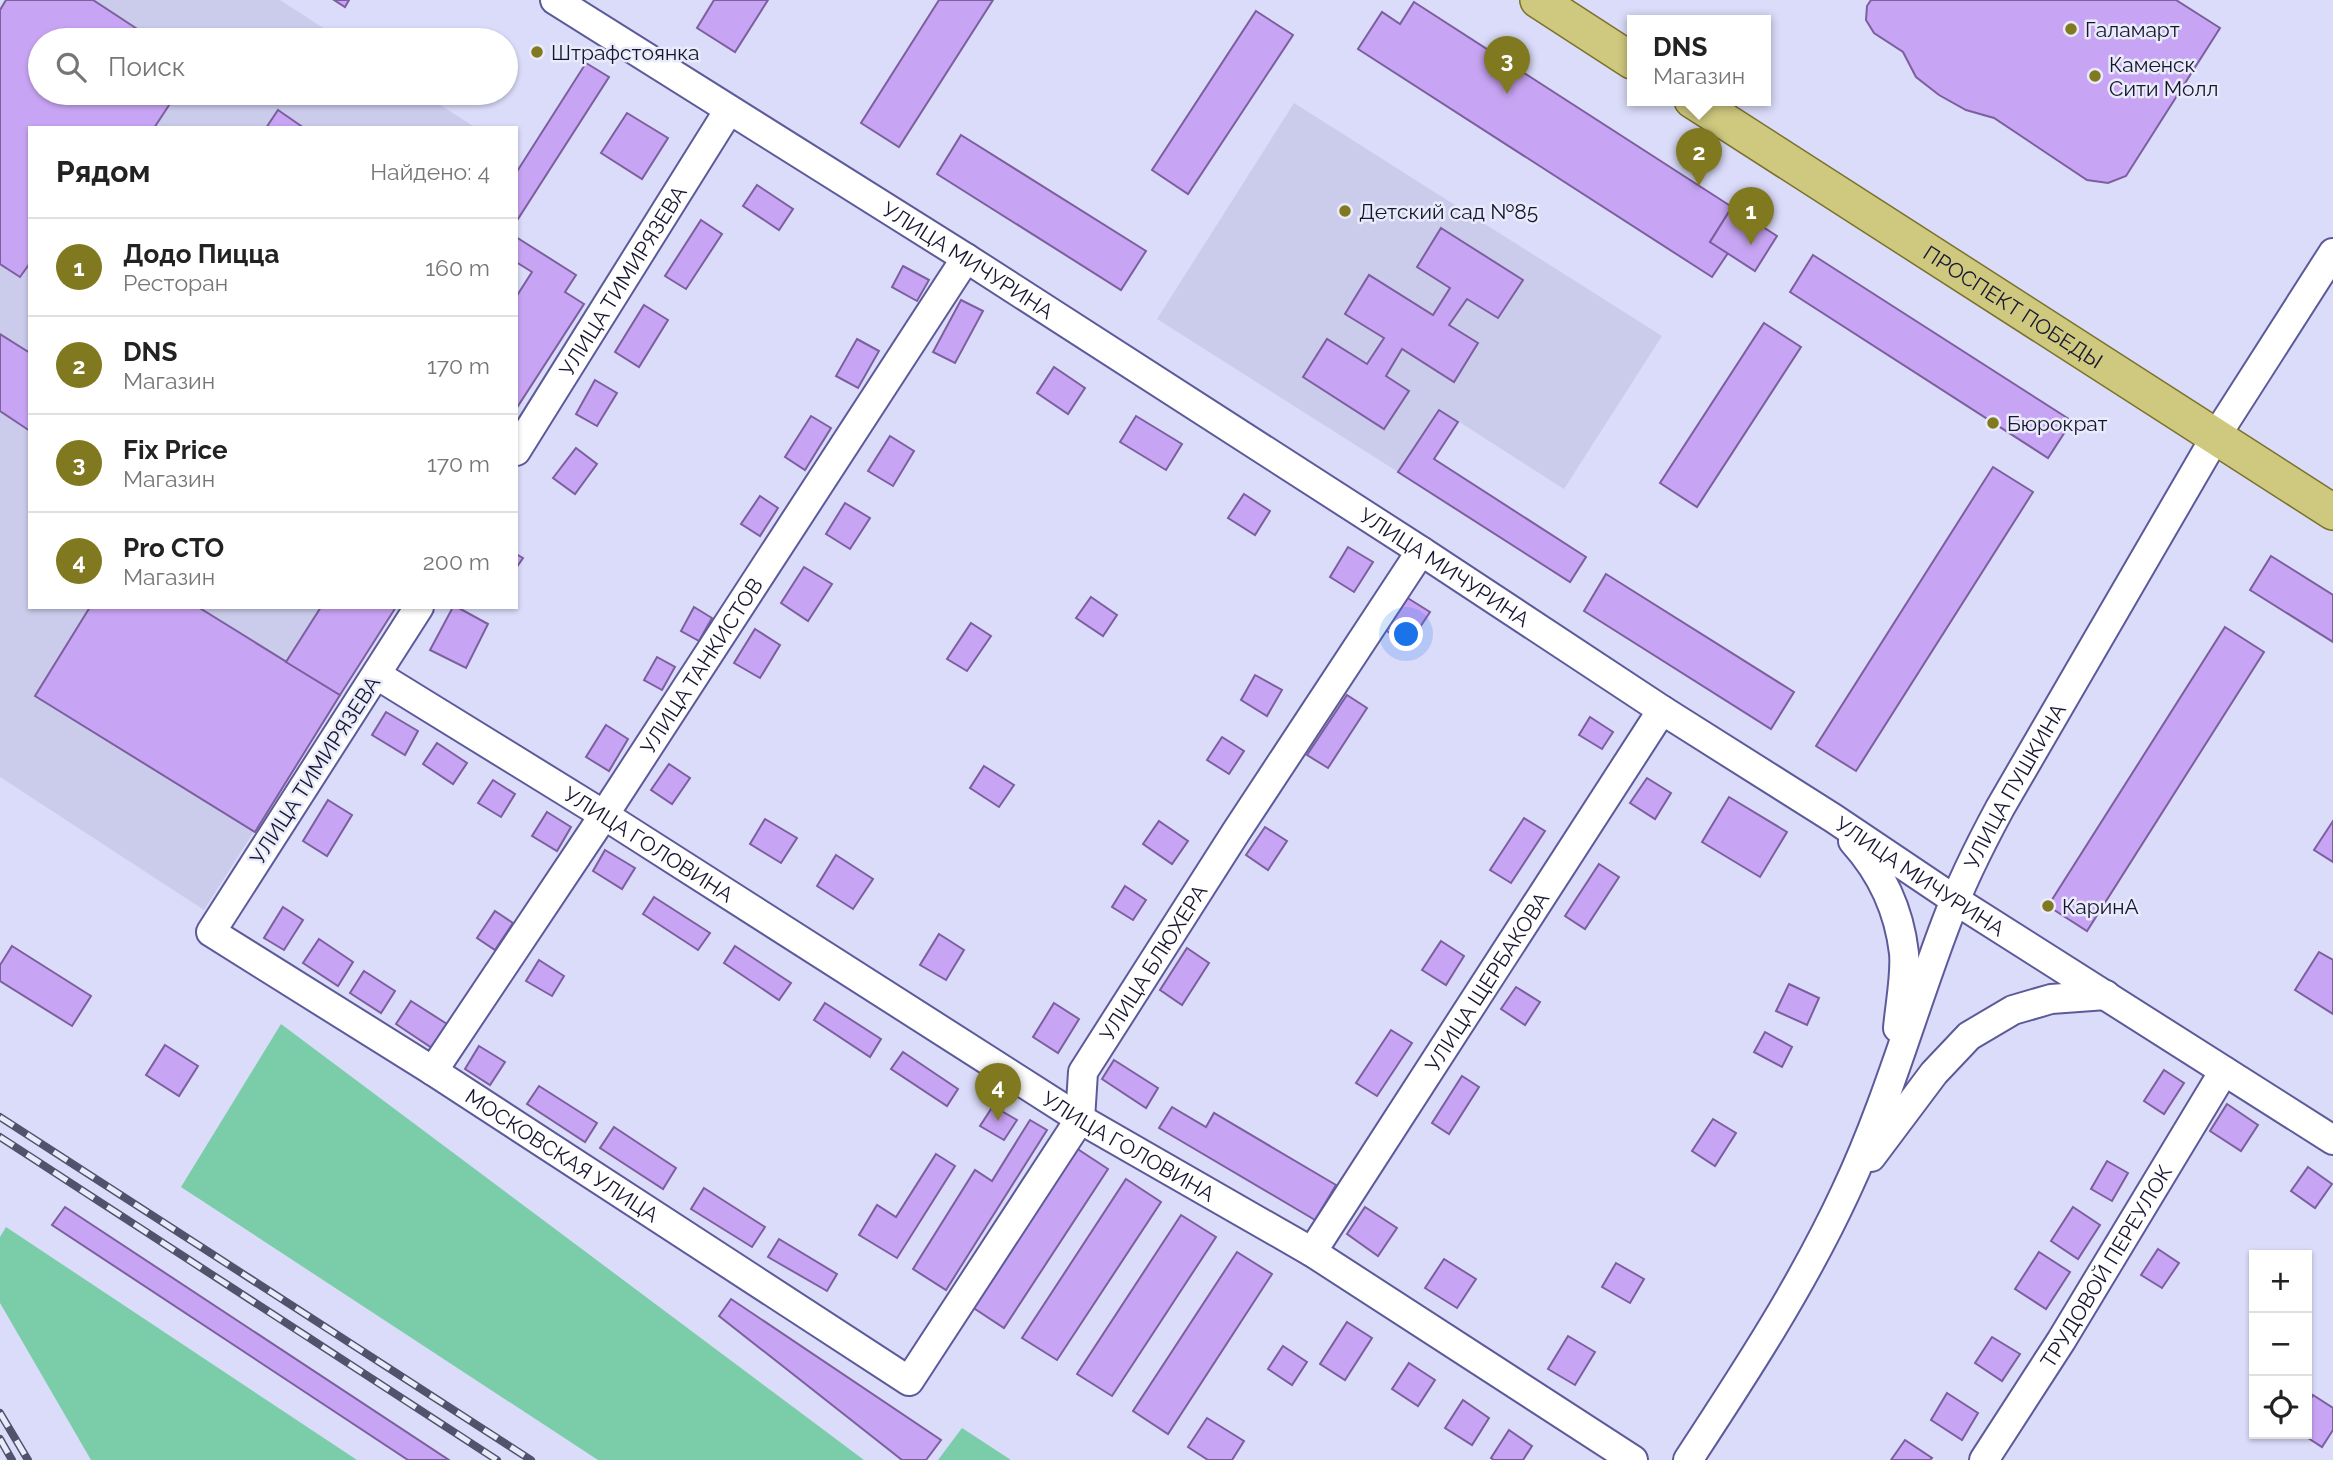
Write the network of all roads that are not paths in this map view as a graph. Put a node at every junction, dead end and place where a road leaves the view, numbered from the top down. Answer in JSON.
{"nodes":[{"id":1,"x":555,"y":0,"type":"edge"},
{"id":2,"x":1538,"y":0,"type":"edge"},
{"id":3,"x":1627,"y":57,"type":"edge"},
{"id":4,"x":1701,"y":106,"type":"edge"},
{"id":5,"x":729,"y":110,"type":"junction"},
{"id":6,"x":2333,"y":253,"type":"edge"},
{"id":7,"x":966,"y":258,"type":"junction"},
{"id":8,"x":2216,"y":436,"type":"junction"},
{"id":9,"x":518,"y":448,"type":"edge"},
{"id":10,"x":2333,"y":512,"type":"edge"},
{"id":11,"x":1421,"y":551,"type":"junction"},
{"id":12,"x":418,"y":609,"type":"edge"},
{"id":13,"x":377,"y":675,"type":"junction"},
{"id":14,"x":1662,"y":710,"type":"junction"},
{"id":15,"x":604,"y":815,"type":"junction"},
{"id":16,"x":1833,"y":818,"type":"junction"},
{"id":17,"x":1955,"y":900,"type":"junction"},
{"id":18,"x":211,"y":932,"type":"joint"},
{"id":19,"x":2106,"y":995,"type":"junction"},
{"id":20,"x":433,"y":1070,"type":"junction"},
{"id":21,"x":1895,"y":1071,"type":"junction"},
{"id":22,"x":2224,"y":1071,"type":"junction"},
{"id":23,"x":1080,"y":1119,"type":"junction"},
{"id":24,"x":2333,"y":1140,"type":"edge"},
{"id":25,"x":1847,"y":1190,"type":"junction"},
{"id":26,"x":1312,"y":1252,"type":"junction"},
{"id":27,"x":909,"y":1381,"type":"joint"},
{"id":28,"x":1633,"y":1460,"type":"edge"},
{"id":29,"x":1688,"y":1460,"type":"edge"},
{"id":30,"x":1984,"y":1460,"type":"edge"}],
"edges":[{"from":1,"to":5,"type":"street","name":"УЛИЦА МИЧУРИНА"},
{"from":2,"to":3,"type":"main road"},
{"from":4,"to":8,"type":"main road","name":"ПРОСПЕКТ ПОБЕДЫ"},
{"from":5,"to":7,"type":"street","name":"УЛИЦА МИЧУРИНА"},
{"from":5,"to":9,"type":"street","name":"УЛИЦА ТИМИРЯЗЕВА"},
{"from":6,"to":8,"type":"street","name":"УЛИЦА ПУШКИНА"},
{"from":7,"to":11,"type":"street","name":"УЛИЦА МИЧУРИНА"},
{"from":7,"to":15,"type":"street","name":"УЛИЦА ТАНКИСТОВ"},
{"from":8,"to":10,"type":"main road","name":"ПРОСПЕКТ ПОБЕДЫ"},
{"from":8,"to":17,"type":"street","name":"УЛИЦА ПУШКИНА"},
{"from":11,"to":14,"type":"street","name":"УЛИЦА МИЧУРИНА"},
{"from":11,"to":23,"type":"street","name":"УЛИЦА БЛЮХЕРА"},
{"from":12,"to":13,"type":"street","name":"УЛИЦА ТИМИРЯЗЕВА"},
{"from":13,"to":15,"type":"street","name":"УЛИЦА ГОЛОВИНА"},
{"from":13,"to":18,"type":"street","name":"УЛИЦА ТИМИРЯЗЕВА"},
{"from":14,"to":16,"type":"street","name":"УЛИЦА МИЧУРИНА"},
{"from":14,"to":26,"type":"street","name":"УЛИЦА ЩЕРБАКОВА"},
{"from":15,"to":20,"type":"street","name":"УЛИЦА ТАНКИСТОВ"},
{"from":15,"to":23,"type":"street","name":"УЛИЦА ГОЛОВИНА"},
{"from":16,"to":17,"type":"street","name":"УЛИЦА МИЧУРИНА"},
{"from":16,"to":21,"type":"street"},
{"from":17,"to":19,"type":"street","name":"УЛИЦА МИЧУРИНА"},
{"from":17,"to":21,"type":"street","name":"УЛИЦА ПУШКИНА"},
{"from":18,"to":20,"type":"street","name":"МОСКОВСКАЯ УЛИЦА"},
{"from":19,"to":22,"type":"street","name":"УЛИЦА МИЧУРИНА"},
{"from":19,"to":25,"type":"street"},
{"from":20,"to":27,"type":"street","name":"МОСКОВСКАЯ УЛИЦА"},
{"from":21,"to":25,"type":"street","name":"УЛИЦА ПУШКИНА"},
{"from":22,"to":24,"type":"street","name":"УЛИЦА МИЧУРИНА"},
{"from":22,"to":30,"type":"street","name":"ТРУДОВОЙ ПЕРЕУЛОК"},
{"from":23,"to":26,"type":"street","name":"УЛИЦА ГОЛОВИНА"},
{"from":23,"to":27,"type":"street","name":"УЛИЦА БЛЮХЕРА"},
{"from":25,"to":29,"type":"street","name":"УЛИЦА ПУШКИНА"},
{"from":26,"to":28,"type":"street","name":"УЛИЦА ГОЛОВИНА"}]}
